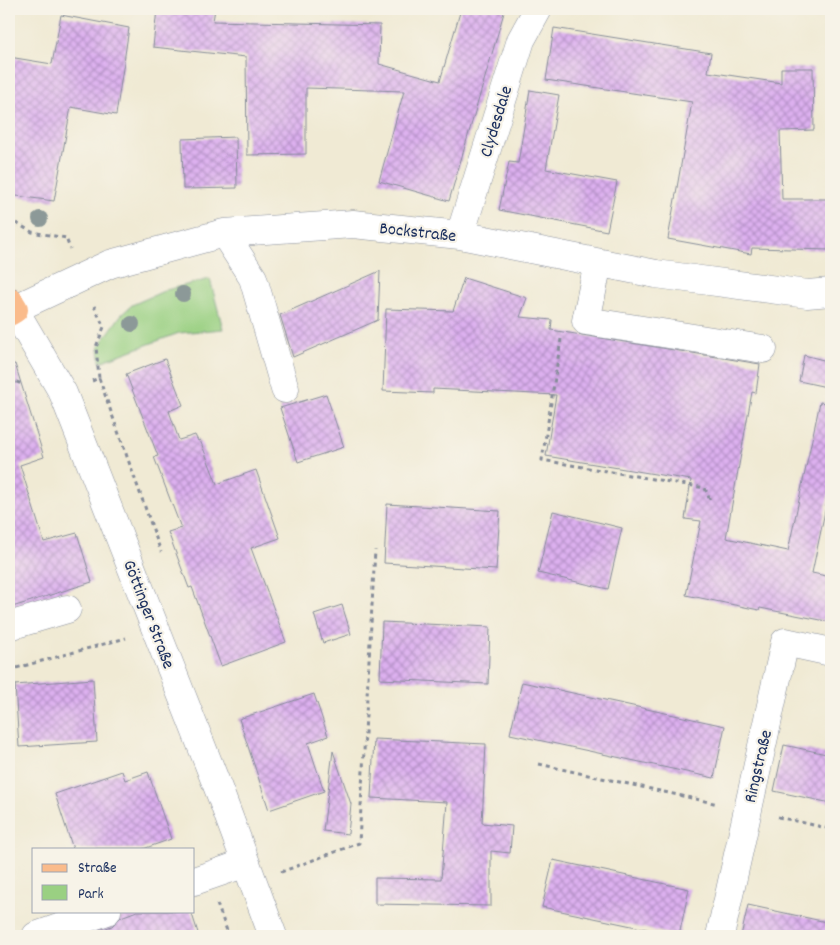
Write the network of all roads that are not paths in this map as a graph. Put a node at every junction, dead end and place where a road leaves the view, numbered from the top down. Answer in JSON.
{"nodes":[{"id":1,"x":538,"y":9,"type":"edge"},
{"id":2,"x":224,"y":232,"type":"junction"},
{"id":3,"x":460,"y":235,"type":"junction"},
{"id":4,"x":598,"y":263,"type":"junction"},
{"id":5,"x":831,"y":292,"type":"edge"},
{"id":6,"x":10,"y":307,"type":"edge"},
{"id":7,"x":763,"y":349,"type":"dead end"},
{"id":8,"x":285,"y":389,"type":"dead end"},
{"id":9,"x":67,"y":609,"type":"dead end"},
{"id":10,"x":9,"y":626,"type":"edge"},
{"id":11,"x":831,"y":652,"type":"edge"},
{"id":12,"x":246,"y":863,"type":"junction"},
{"id":13,"x":195,"y":881,"type":"edge"},
{"id":14,"x":104,"y":912,"type":"edge"},
{"id":15,"x":36,"y":936,"type":"edge"},
{"id":16,"x":273,"y":936,"type":"edge"},
{"id":17,"x":720,"y":936,"type":"edge"}],
"edges":[{"from":1,"to":3,"type":"street","name":"Clydesdale"},
{"from":2,"to":3,"type":"street","name":"Bockstraße"},
{"from":2,"to":6,"type":"street","name":"Bockstraße"},
{"from":2,"to":8,"type":"street"},
{"from":3,"to":4,"type":"street","name":"Bockstraße"},
{"from":4,"to":5,"type":"street","name":"Bockstraße"},
{"from":4,"to":7,"type":"street"},
{"from":6,"to":12,"type":"street","name":"Göttinger Straße"},
{"from":9,"to":10,"type":"street"},
{"from":11,"to":17,"type":"street","name":"Ringstraße"},
{"from":12,"to":13,"type":"street"},
{"from":12,"to":16,"type":"street","name":"Göttinger Straße"},
{"from":14,"to":15,"type":"street"}]}
